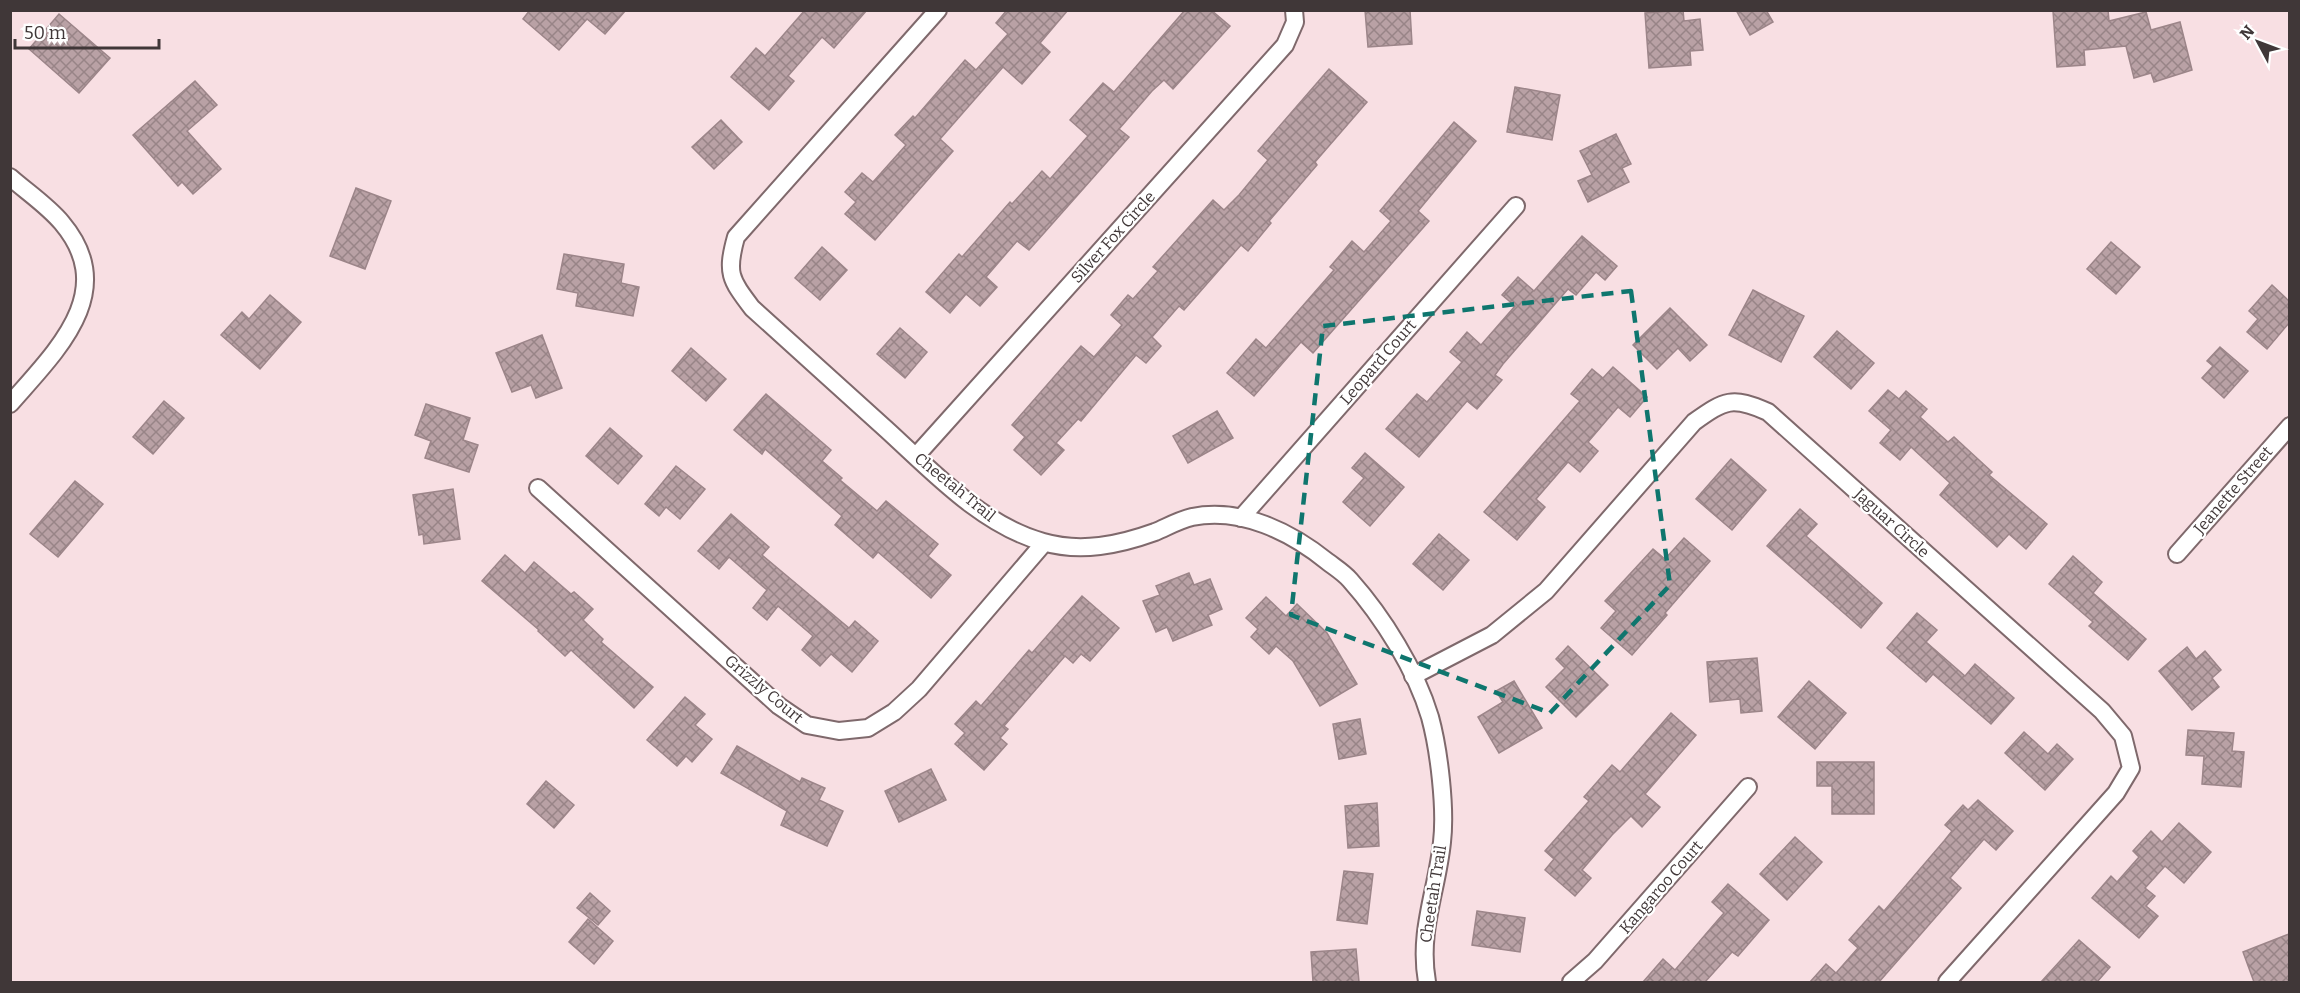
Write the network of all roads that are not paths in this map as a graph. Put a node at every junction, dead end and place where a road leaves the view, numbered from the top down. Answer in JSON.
{"nodes":[{"id":1,"x":938,"y":10,"type":"edge"},
{"id":2,"x":1294,"y":10,"type":"edge"},
{"id":3,"x":10,"y":177,"type":"edge"},
{"id":4,"x":1516,"y":206,"type":"dead end"},
{"id":5,"x":10,"y":404,"type":"edge"},
{"id":6,"x":2289,"y":426,"type":"edge"},
{"id":7,"x":916,"y":456,"type":"junction"},
{"id":8,"x":538,"y":488,"type":"dead end"},
{"id":9,"x":1241,"y":518,"type":"junction"},
{"id":10,"x":1044,"y":543,"type":"junction"},
{"id":11,"x":2177,"y":554,"type":"dead end"},
{"id":12,"x":1413,"y":676,"type":"junction"},
{"id":13,"x":1748,"y":788,"type":"dead end"},
{"id":14,"x":1427,"y":982,"type":"edge"},
{"id":15,"x":1571,"y":982,"type":"edge"},
{"id":16,"x":1947,"y":982,"type":"edge"}],
"edges":[{"from":1,"to":7,"type":"street","name":"Cheetah Trail"},
{"from":2,"to":7,"type":"street","name":"Silver Fox Circle"},
{"from":3,"to":5,"type":"street"},
{"from":4,"to":9,"type":"street","name":"Leopard Court"},
{"from":6,"to":11,"type":"street","name":"Jeanette Street"},
{"from":7,"to":10,"type":"street","name":"Cheetah Trail"},
{"from":8,"to":10,"type":"street","name":"Grizzly Court"},
{"from":9,"to":10,"type":"street","name":"Cheetah Trail"},
{"from":9,"to":12,"type":"street","name":"Cheetah Trail"},
{"from":12,"to":14,"type":"street","name":"Cheetah Trail"},
{"from":12,"to":16,"type":"street","name":"Jaguar Circle"},
{"from":13,"to":15,"type":"street","name":"Kangaroo Court"}]}
